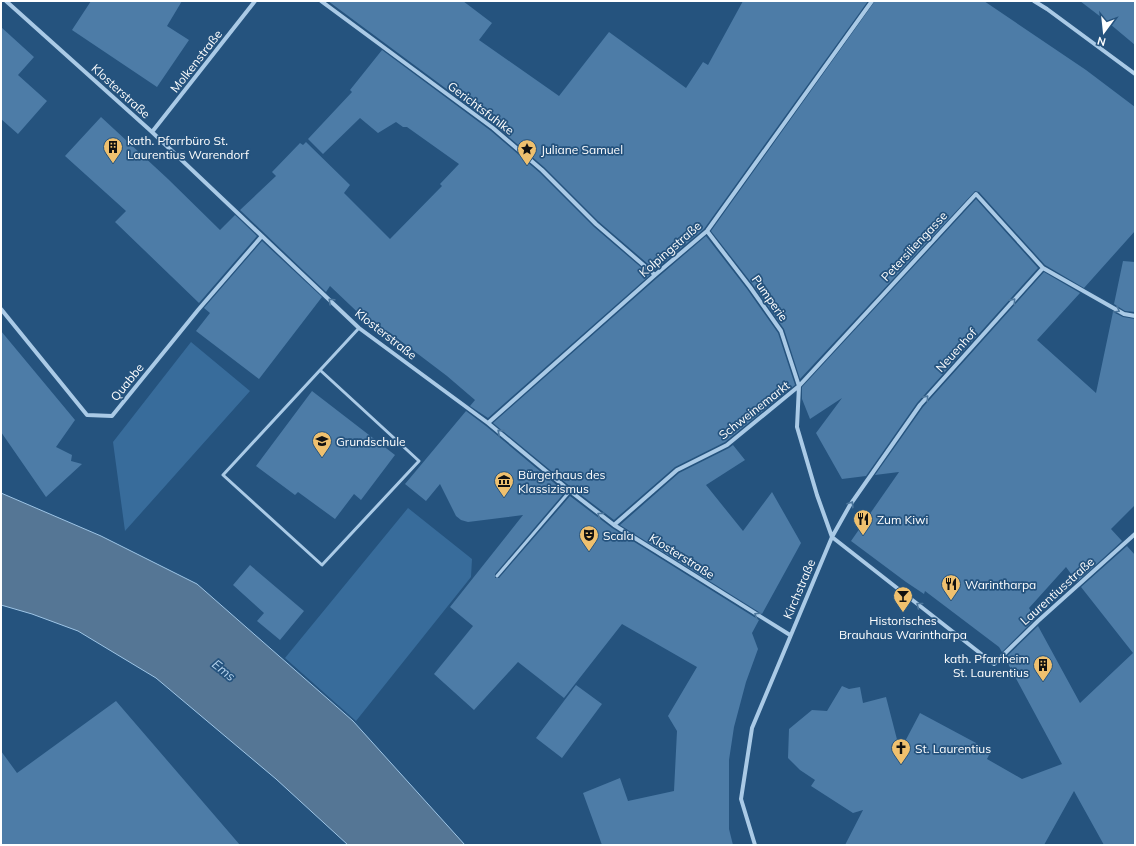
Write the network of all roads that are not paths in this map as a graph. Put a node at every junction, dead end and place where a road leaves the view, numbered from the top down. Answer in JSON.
{"nodes":[{"id":1,"x":6,"y":1,"type":"edge"},
{"id":2,"x":255,"y":1,"type":"edge"},
{"id":3,"x":321,"y":1,"type":"edge"},
{"id":4,"x":872,"y":1,"type":"edge"},
{"id":5,"x":1034,"y":1,"type":"edge"},
{"id":6,"x":1135,"y":74,"type":"edge"},
{"id":7,"x":152,"y":132,"type":"junction"},
{"id":8,"x":708,"y":231,"type":"junction"},
{"id":9,"x":262,"y":236,"type":"junction"},
{"id":10,"x":1043,"y":268,"type":"junction"},
{"id":11,"x":655,"y":275,"type":"junction"},
{"id":12,"x":1,"y":309,"type":"edge"},
{"id":13,"x":1135,"y":316,"type":"edge"},
{"id":14,"x":359,"y":328,"type":"junction"},
{"id":15,"x":320,"y":370,"type":"junction"},
{"id":16,"x":799,"y":386,"type":"junction"},
{"id":17,"x":488,"y":423,"type":"junction"},
{"id":18,"x":570,"y":491,"type":"junction"},
{"id":19,"x":614,"y":525,"type":"junction"},
{"id":20,"x":1135,"y":534,"type":"edge"},
{"id":21,"x":832,"y":537,"type":"junction"},
{"id":22,"x":497,"y":576,"type":"dead end"},
{"id":23,"x":790,"y":635,"type":"junction"},
{"id":24,"x":755,"y":845,"type":"edge"}],
"edges":[{"from":1,"to":7,"type":"street","name":"Klosterstraße"},
{"from":2,"to":7,"type":"street","name":"Molkenstraße"},
{"from":3,"to":11,"type":"street","name":"Gerichtsfuhlke"},
{"from":4,"to":8,"type":"street","name":"Kolpingstraße"},
{"from":5,"to":6,"type":"street"},
{"from":7,"to":9,"type":"street","name":"Klosterstraße"},
{"from":8,"to":11,"type":"street","name":"Kolpingstraße"},
{"from":8,"to":16,"type":"street","name":"Pumperie"},
{"from":9,"to":12,"type":"street","name":"Quabbe"},
{"from":14,"to":9,"type":"street","name":"Klosterstraße","one_way":true},
{"from":10,"to":13,"type":"street","one_way":true},
{"from":10,"to":16,"type":"street","name":"Petersiliengasse"},
{"from":21,"to":10,"type":"street","name":"Neuenhof","one_way":true},
{"from":11,"to":17,"type":"street","name":"Kolpingstraße"},
{"from":14,"to":15,"type":"lane"},
{"from":14,"to":17,"type":"street","name":"Klosterstraße"},
{"from":15,"to":15,"type":"lane"},
{"from":16,"to":19,"type":"street","name":"Schweinemarkt"},
{"from":16,"to":21,"type":"street","name":"Schweinemarkt"},
{"from":18,"to":17,"type":"street","name":"Klosterstraße","one_way":true},
{"from":19,"to":18,"type":"street","name":"Klosterstraße","one_way":true},
{"from":18,"to":22,"type":"lane"},
{"from":23,"to":19,"type":"street","name":"Klosterstraße","one_way":true},
{"from":20,"to":21,"type":"street","name":"Laurentiusstraße","one_way":true},
{"from":21,"to":23,"type":"street","name":"Kirchstraße"},
{"from":23,"to":24,"type":"street","name":"Kirchstraße"}]}
